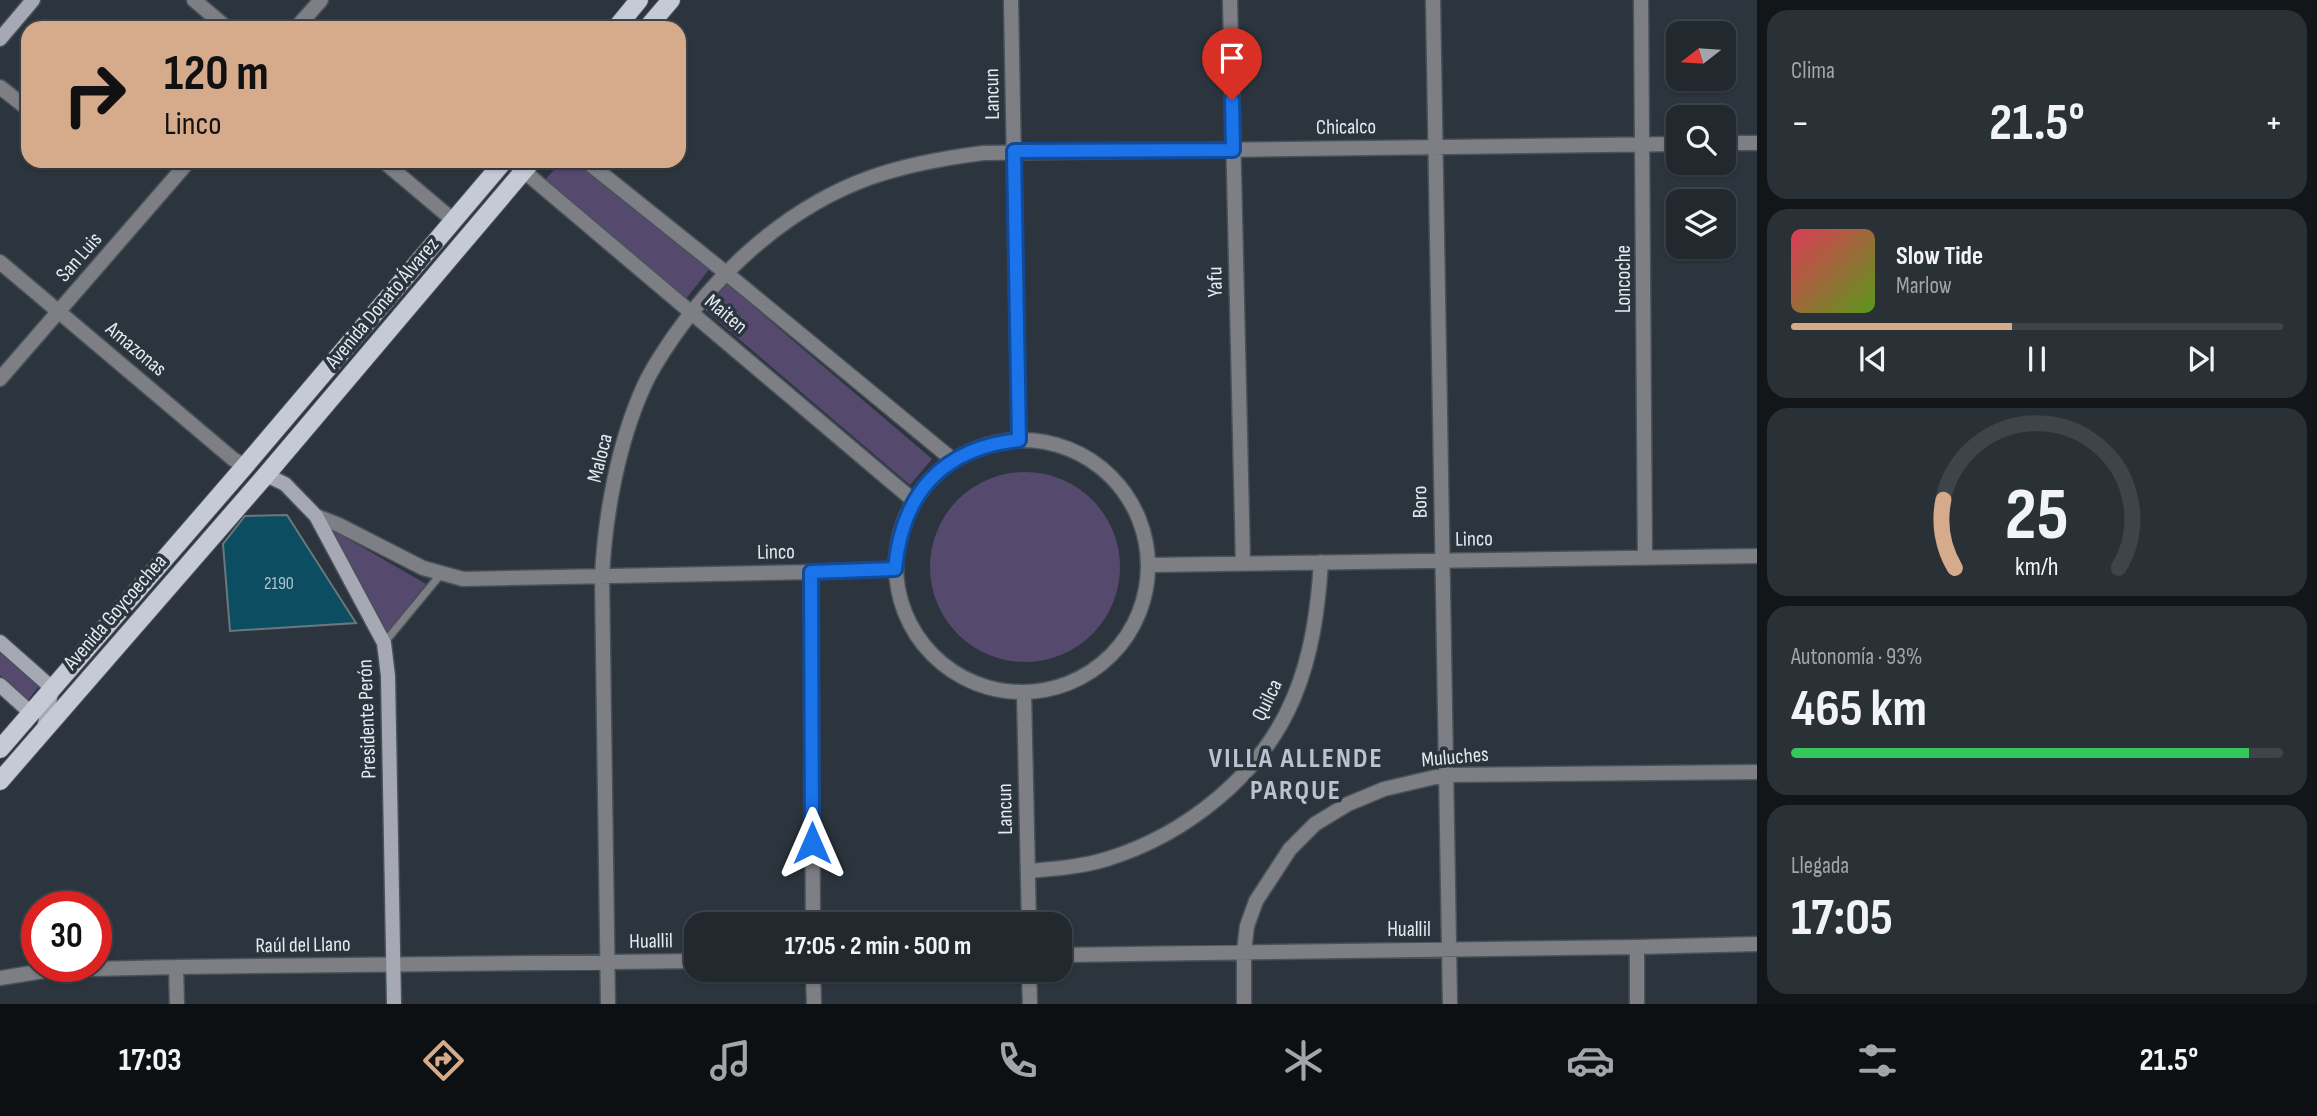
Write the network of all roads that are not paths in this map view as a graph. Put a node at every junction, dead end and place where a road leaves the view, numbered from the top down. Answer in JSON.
{"nodes":[{"id":1,"x":33,"y":0,"type":"edge"},
{"id":2,"x":194,"y":0,"type":"edge"},
{"id":3,"x":321,"y":0,"type":"edge"},
{"id":4,"x":639,"y":0,"type":"edge"},
{"id":5,"x":671,"y":0,"type":"edge"},
{"id":6,"x":1011,"y":0,"type":"edge"},
{"id":7,"x":1230,"y":0,"type":"edge"},
{"id":8,"x":1433,"y":0,"type":"edge"},
{"id":9,"x":1641,"y":0,"type":"edge"},
{"id":10,"x":219,"y":21,"type":"edge"},
{"id":11,"x":302,"y":21,"type":"edge"},
{"id":12,"x":622,"y":21,"type":"edge"},
{"id":13,"x":653,"y":21,"type":"edge"},
{"id":14,"x":0,"y":39,"type":"edge"},
{"id":15,"x":0,"y":86,"type":"edge"},
{"id":16,"x":21,"y":104,"type":"edge"},
{"id":17,"x":1757,"y":142,"type":"edge"},
{"id":18,"x":1736,"y":143,"type":"edge"},
{"id":19,"x":1643,"y":144,"type":"junction"},
{"id":20,"x":1666,"y":144,"type":"edge"},
{"id":21,"x":1435,"y":147,"type":"junction"},
{"id":22,"x":1233,"y":150,"type":"junction"},
{"id":23,"x":1014,"y":151,"type":"junction"},
{"id":24,"x":183,"y":168,"type":"edge"},
{"id":25,"x":391,"y":168,"type":"edge"},
{"id":26,"x":497,"y":168,"type":"edge"},
{"id":27,"x":520,"y":168,"type":"edge"},
{"id":28,"x":528,"y":168,"type":"edge"},
{"id":29,"x":595,"y":168,"type":"edge"},
{"id":30,"x":453,"y":220,"type":"junction"},
{"id":31,"x":0,"y":261,"type":"edge"},
{"id":32,"x":726,"y":273,"type":"junction"},
{"id":33,"x":60,"y":312,"type":"junction"},
{"id":34,"x":691,"y":312,"type":"junction"},
{"id":35,"x":0,"y":379,"type":"edge"},
{"id":36,"x":1019,"y":440,"type":"junction"},
{"id":37,"x":953,"y":460,"type":"junction"},
{"id":38,"x":245,"y":466,"type":"junction"},
{"id":39,"x":266,"y":475,"type":"junction"},
{"id":40,"x":914,"y":501,"type":"junction"},
{"id":41,"x":316,"y":516,"type":"junction"},
{"id":42,"x":1757,"y":556,"type":"edge"},
{"id":43,"x":1645,"y":558,"type":"junction"},
{"id":44,"x":1441,"y":561,"type":"junction"},
{"id":45,"x":1321,"y":562,"type":"junction"},
{"id":46,"x":1243,"y":563,"type":"junction"},
{"id":47,"x":1150,"y":565,"type":"junction"},
{"id":48,"x":895,"y":569,"type":"junction"},
{"id":49,"x":811,"y":572,"type":"junction"},
{"id":50,"x":441,"y":574,"type":"junction"},
{"id":51,"x":602,"y":577,"type":"junction"},
{"id":52,"x":0,"y":642,"type":"edge"},
{"id":53,"x":384,"y":643,"type":"junction"},
{"id":54,"x":0,"y":685,"type":"edge"},
{"id":55,"x":1024,"y":693,"type":"junction"},
{"id":56,"x":72,"y":696,"type":"junction"},
{"id":57,"x":51,"y":697,"type":"junction"},
{"id":58,"x":31,"y":713,"type":"junction"},
{"id":59,"x":44,"y":729,"type":"junction"},
{"id":60,"x":0,"y":749,"type":"edge"},
{"id":61,"x":1757,"y":772,"type":"edge"},
{"id":62,"x":1444,"y":775,"type":"junction"},
{"id":63,"x":0,"y":781,"type":"edge"},
{"id":64,"x":1028,"y":871,"type":"junction"},
{"id":65,"x":813,"y":912,"type":"edge"},
{"id":66,"x":1029,"y":912,"type":"edge"},
{"id":67,"x":1757,"y":944,"type":"edge"},
{"id":68,"x":1637,"y":947,"type":"junction"},
{"id":69,"x":1449,"y":950,"type":"junction"},
{"id":70,"x":1244,"y":951,"type":"junction"},
{"id":71,"x":1072,"y":955,"type":"edge"},
{"id":72,"x":684,"y":961,"type":"edge"},
{"id":73,"x":606,"y":963,"type":"junction"},
{"id":74,"x":394,"y":964,"type":"junction"},
{"id":75,"x":176,"y":967,"type":"junction"},
{"id":76,"x":0,"y":978,"type":"edge"},
{"id":77,"x":813,"y":982,"type":"edge"},
{"id":78,"x":1030,"y":982,"type":"edge"},
{"id":79,"x":177,"y":1004,"type":"edge"},
{"id":80,"x":394,"y":1004,"type":"edge"},
{"id":81,"x":607,"y":1004,"type":"edge"},
{"id":82,"x":814,"y":1004,"type":"edge"},
{"id":83,"x":1030,"y":1004,"type":"edge"},
{"id":84,"x":1244,"y":1004,"type":"edge"},
{"id":85,"x":1450,"y":1004,"type":"edge"},
{"id":86,"x":1637,"y":1004,"type":"edge"}],
"edges":[{"from":1,"to":14,"type":"main road"},
{"from":2,"to":10,"type":"street"},
{"from":3,"to":11,"type":"street"},
{"from":4,"to":12,"type":"main road"},
{"from":5,"to":13,"type":"main road"},
{"from":6,"to":23,"type":"street","name":"Lancun"},
{"from":7,"to":22,"type":"street","name":"Yafu"},
{"from":8,"to":21,"type":"street","name":"Boro"},
{"from":9,"to":19,"type":"street","name":"Loncoche"},
{"from":15,"to":16,"type":"street"},
{"from":17,"to":18,"type":"street"},
{"from":19,"to":20,"type":"street","name":"Chicalco"},
{"from":19,"to":21,"type":"street","name":"Chicalco"},
{"from":19,"to":43,"type":"street","name":"Loncoche"},
{"from":21,"to":22,"type":"street","name":"Chicalco"},
{"from":21,"to":44,"type":"street","name":"Boro"},
{"from":22,"to":23,"type":"street","name":"Chicalco"},
{"from":22,"to":46,"type":"street","name":"Yafu"},
{"from":23,"to":32,"type":"street","name":"Maloca"},
{"from":23,"to":36,"type":"street","name":"Lancun"},
{"from":24,"to":33,"type":"street","name":"San Luis"},
{"from":25,"to":30,"type":"street"},
{"from":26,"to":30,"type":"main road","name":"Avenida Donato Álvarez"},
{"from":27,"to":39,"type":"main road","name":"Avenida Donato Álvarez"},
{"from":28,"to":34,"type":"street","name":"Maiten"},
{"from":29,"to":32,"type":"street","name":"Maiten"},
{"from":30,"to":38,"type":"main road","name":"Avenida Donato Álvarez"},
{"from":31,"to":33,"type":"street","name":"Amazonas"},
{"from":32,"to":34,"type":"street","name":"Maloca"},
{"from":32,"to":37,"type":"street","name":"Maiten"},
{"from":33,"to":35,"type":"street","name":"San Luis"},
{"from":33,"to":38,"type":"street","name":"Amazonas"},
{"from":34,"to":40,"type":"street","name":"Maiten"},
{"from":34,"to":51,"type":"street","name":"Maloca"},
{"from":36,"to":37,"type":"street"},
{"from":36,"to":47,"type":"street"},
{"from":37,"to":40,"type":"street"},
{"from":38,"to":57,"type":"main road","name":"Avenida Goycoechea"},
{"from":39,"to":41,"type":"main road","name":"Presidente Perón"},
{"from":39,"to":56,"type":"main road","name":"Avenida Goycoechea"},
{"from":40,"to":48,"type":"street"},
{"from":41,"to":50,"type":"street","name":"Linco"},
{"from":41,"to":53,"type":"main road","name":"Presidente Perón"},
{"from":42,"to":43,"type":"street","name":"Linco"},
{"from":43,"to":44,"type":"street","name":"Linco"},
{"from":44,"to":45,"type":"street","name":"Linco"},
{"from":44,"to":62,"type":"street","name":"Boro"},
{"from":45,"to":46,"type":"street","name":"Linco"},
{"from":45,"to":64,"type":"street","name":"Quilca"},
{"from":46,"to":47,"type":"street","name":"Linco"},
{"from":47,"to":55,"type":"street"},
{"from":48,"to":49,"type":"street","name":"Linco"},
{"from":48,"to":55,"type":"street"},
{"from":49,"to":51,"type":"street","name":"Linco"},
{"from":49,"to":65,"type":"street"},
{"from":50,"to":51,"type":"street","name":"Linco"},
{"from":50,"to":53,"type":"lane"},
{"from":51,"to":73,"type":"street","name":"Maloca"},
{"from":52,"to":57,"type":"main road"},
{"from":53,"to":74,"type":"main road","name":"Presidente Perón"},
{"from":54,"to":58,"type":"main road"},
{"from":55,"to":64,"type":"street","name":"Lancun"},
{"from":56,"to":57,"type":"main road"},
{"from":56,"to":59,"type":"main road","name":"Avenida Goycoechea"},
{"from":57,"to":58,"type":"main road","name":"Avenida Goycoechea"},
{"from":57,"to":59,"type":"main road"},
{"from":58,"to":60,"type":"main road","name":"Avenida Goycoechea"},
{"from":59,"to":63,"type":"main road","name":"Avenida Goycoechea"},
{"from":61,"to":62,"type":"street","name":"Muluches"},
{"from":62,"to":69,"type":"street","name":"Boro"},
{"from":62,"to":70,"type":"street","name":"Muluches"},
{"from":64,"to":66,"type":"street","name":"Lancun"},
{"from":67,"to":68,"type":"street","name":"Huallil"},
{"from":68,"to":69,"type":"street","name":"Huallil"},
{"from":68,"to":86,"type":"street"},
{"from":69,"to":70,"type":"street","name":"Huallil"},
{"from":69,"to":85,"type":"street","name":"Boro"},
{"from":70,"to":71,"type":"street","name":"Huallil"},
{"from":70,"to":84,"type":"street"},
{"from":72,"to":73,"type":"street","name":"Huallil"},
{"from":73,"to":74,"type":"street","name":"Raúl del Llano"},
{"from":73,"to":81,"type":"street","name":"Maloca"},
{"from":74,"to":75,"type":"street","name":"Raúl del Llano"},
{"from":74,"to":80,"type":"main road","name":"Presidente Perón"},
{"from":75,"to":76,"type":"street","name":"Raúl del Llano"},
{"from":75,"to":79,"type":"street"},
{"from":77,"to":82,"type":"street"},
{"from":78,"to":83,"type":"street"}]}
